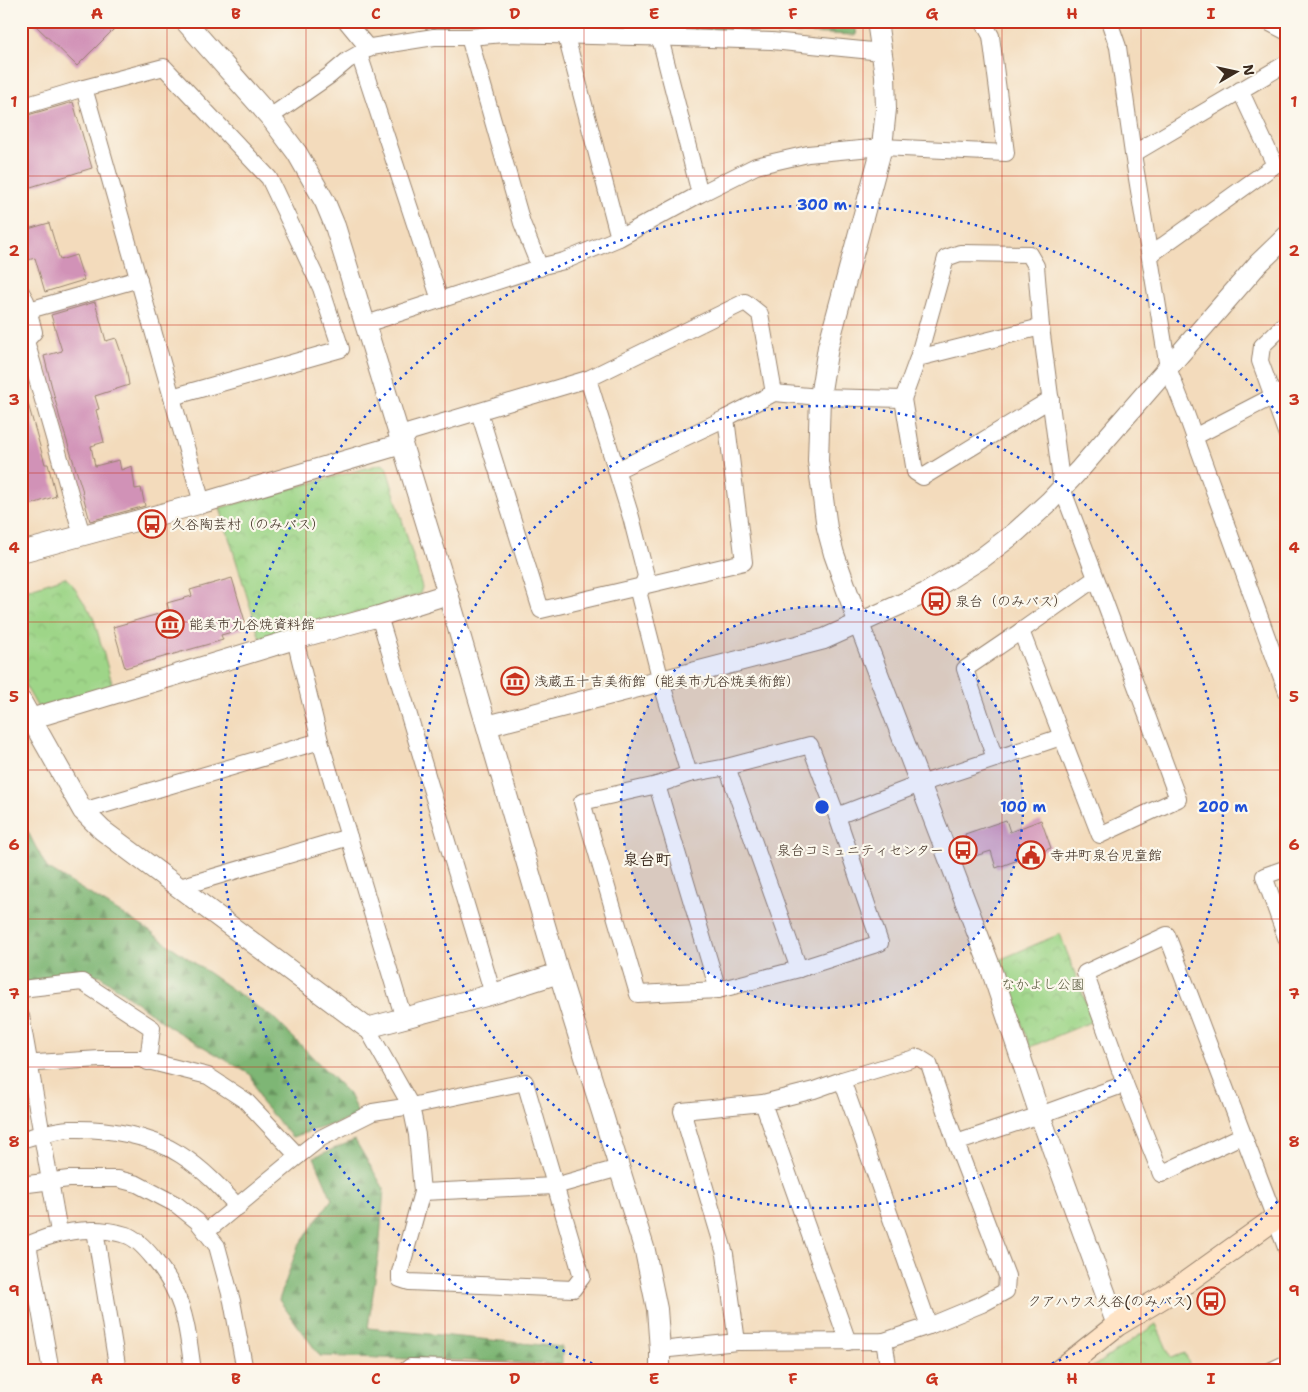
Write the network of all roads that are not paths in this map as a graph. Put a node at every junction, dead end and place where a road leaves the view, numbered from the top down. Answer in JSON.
{"nodes":[{"id":1,"x":185,"y":21,"type":"edge"},
{"id":2,"x":346,"y":21,"type":"edge"},
{"id":3,"x":877,"y":21,"type":"edge"},
{"id":4,"x":983,"y":21,"type":"edge"},
{"id":5,"x":1109,"y":21,"type":"edge"},
{"id":6,"x":1266,"y":21,"type":"edge"},
{"id":7,"x":1287,"y":32,"type":"edge"},
{"id":8,"x":566,"y":36,"type":"junction"},
{"id":9,"x":469,"y":37,"type":"junction"},
{"id":10,"x":660,"y":38,"type":"junction"},
{"id":11,"x":364,"y":52,"type":"junction"},
{"id":12,"x":882,"y":52,"type":"junction"},
{"id":13,"x":1287,"y":63,"type":"edge"},
{"id":14,"x":84,"y":88,"type":"junction"},
{"id":15,"x":1240,"y":90,"type":"junction"},
{"id":16,"x":21,"y":107,"type":"edge"},
{"id":17,"x":270,"y":118,"type":"junction"},
{"id":18,"x":882,"y":147,"type":"junction"},
{"id":19,"x":1133,"y":154,"type":"junction"},
{"id":20,"x":700,"y":194,"type":"junction"},
{"id":21,"x":1287,"y":236,"type":"edge"},
{"id":22,"x":619,"y":238,"type":"junction"},
{"id":23,"x":1150,"y":255,"type":"junction"},
{"id":24,"x":540,"y":268,"type":"junction"},
{"id":25,"x":139,"y":279,"type":"junction"},
{"id":26,"x":21,"y":292,"type":"edge"},
{"id":27,"x":440,"y":300,"type":"junction"},
{"id":28,"x":29,"y":310,"type":"junction"},
{"id":29,"x":1287,"y":322,"type":"edge"},
{"id":30,"x":366,"y":324,"type":"junction"},
{"id":31,"x":1041,"y":327,"type":"junction"},
{"id":32,"x":24,"y":341,"type":"edge"},
{"id":33,"x":918,"y":358,"type":"junction"},
{"id":34,"x":1168,"y":368,"type":"junction"},
{"id":35,"x":588,"y":379,"type":"junction"},
{"id":36,"x":1287,"y":390,"type":"edge"},
{"id":37,"x":774,"y":393,"type":"junction"},
{"id":38,"x":172,"y":397,"type":"junction"},
{"id":39,"x":820,"y":397,"type":"junction"},
{"id":40,"x":1272,"y":397,"type":"junction"},
{"id":41,"x":903,"y":399,"type":"junction"},
{"id":42,"x":1051,"y":399,"type":"junction"},
{"id":43,"x":479,"y":412,"type":"junction"},
{"id":44,"x":726,"y":418,"type":"junction"},
{"id":45,"x":1287,"y":435,"type":"edge"},
{"id":46,"x":1194,"y":437,"type":"junction"},
{"id":47,"x":402,"y":444,"type":"junction"},
{"id":48,"x":617,"y":470,"type":"junction"},
{"id":49,"x":1062,"y":488,"type":"junction"},
{"id":50,"x":202,"y":503,"type":"junction"},
{"id":51,"x":82,"y":536,"type":"junction"},
{"id":52,"x":21,"y":552,"type":"edge"},
{"id":53,"x":1096,"y":578,"type":"junction"},
{"id":54,"x":642,"y":586,"type":"junction"},
{"id":55,"x":448,"y":594,"type":"junction"},
{"id":56,"x":379,"y":616,"type":"junction"},
{"id":57,"x":858,"y":624,"type":"junction"},
{"id":58,"x":1022,"y":631,"type":"junction"},
{"id":59,"x":295,"y":639,"type":"junction"},
{"id":60,"x":661,"y":681,"type":"junction"},
{"id":61,"x":1287,"y":692,"type":"edge"},
{"id":62,"x":21,"y":701,"type":"edge"},
{"id":63,"x":30,"y":719,"type":"junction"},
{"id":64,"x":487,"y":726,"type":"junction"},
{"id":65,"x":1061,"y":737,"type":"junction"},
{"id":66,"x":320,"y":741,"type":"junction"},
{"id":67,"x":995,"y":759,"type":"junction"},
{"id":68,"x":727,"y":767,"type":"junction"},
{"id":69,"x":689,"y":774,"type":"junction"},
{"id":70,"x":920,"y":784,"type":"junction"},
{"id":71,"x":658,"y":785,"type":"junction"},
{"id":72,"x":83,"y":811,"type":"junction"},
{"id":73,"x":838,"y":816,"type":"junction"},
{"id":74,"x":349,"y":837,"type":"junction"},
{"id":75,"x":1287,"y":868,"type":"edge"},
{"id":76,"x":180,"y":887,"type":"junction"},
{"id":77,"x":1287,"y":940,"type":"edge"},
{"id":78,"x":799,"y":969,"type":"junction"},
{"id":79,"x":559,"y":973,"type":"junction"},
{"id":80,"x":21,"y":989,"type":"edge"},
{"id":81,"x":718,"y":990,"type":"junction"},
{"id":82,"x":494,"y":994,"type":"junction"},
{"id":83,"x":21,"y":1016,"type":"edge"},
{"id":84,"x":404,"y":1020,"type":"junction"},
{"id":85,"x":367,"y":1028,"type":"junction"},
{"id":86,"x":148,"y":1062,"type":"junction"},
{"id":87,"x":26,"y":1063,"type":"edge"},
{"id":88,"x":842,"y":1080,"type":"junction"},
{"id":89,"x":1125,"y":1084,"type":"junction"},
{"id":90,"x":763,"y":1103,"type":"junction"},
{"id":91,"x":411,"y":1106,"type":"junction"},
{"id":92,"x":1040,"y":1115,"type":"junction"},
{"id":93,"x":42,"y":1133,"type":"junction"},
{"id":94,"x":1243,"y":1135,"type":"junction"},
{"id":95,"x":21,"y":1140,"type":"edge"},
{"id":96,"x":956,"y":1143,"type":"junction"},
{"id":97,"x":298,"y":1156,"type":"junction"},
{"id":98,"x":619,"y":1168,"type":"junction"},
{"id":99,"x":51,"y":1181,"type":"junction"},
{"id":100,"x":21,"y":1186,"type":"edge"},
{"id":101,"x":555,"y":1186,"type":"junction"},
{"id":102,"x":422,"y":1192,"type":"junction"},
{"id":103,"x":238,"y":1207,"type":"junction"},
{"id":104,"x":1280,"y":1215,"type":"edge"},
{"id":105,"x":95,"y":1230,"type":"junction"},
{"id":106,"x":207,"y":1231,"type":"junction"},
{"id":107,"x":60,"y":1232,"type":"junction"},
{"id":108,"x":24,"y":1246,"type":"edge"},
{"id":109,"x":1287,"y":1250,"type":"edge"},
{"id":110,"x":1117,"y":1325,"type":"junction"},
{"id":111,"x":929,"y":1326,"type":"junction"},
{"id":112,"x":884,"y":1341,"type":"junction"},
{"id":113,"x":737,"y":1342,"type":"junction"},
{"id":114,"x":848,"y":1342,"type":"junction"},
{"id":115,"x":660,"y":1350,"type":"junction"},
{"id":116,"x":1287,"y":1363,"type":"edge"},
{"id":117,"x":51,"y":1371,"type":"edge"},
{"id":118,"x":118,"y":1371,"type":"edge"},
{"id":119,"x":193,"y":1371,"type":"edge"},
{"id":120,"x":245,"y":1371,"type":"edge"},
{"id":121,"x":405,"y":1371,"type":"edge"},
{"id":122,"x":560,"y":1371,"type":"edge"},
{"id":123,"x":660,"y":1371,"type":"edge"},
{"id":124,"x":889,"y":1371,"type":"edge"},
{"id":125,"x":1059,"y":1371,"type":"edge"},
{"id":126,"x":1270,"y":1371,"type":"edge"}],
"edges":[{"from":1,"to":17,"type":"street"},
{"from":2,"to":11,"type":"street"},
{"from":3,"to":12,"type":"street"},
{"from":4,"to":18,"type":"street"},
{"from":5,"to":19,"type":"street"},
{"from":6,"to":7,"type":"street"},
{"from":8,"to":9,"type":"street"},
{"from":8,"to":10,"type":"street"},
{"from":8,"to":22,"type":"street"},
{"from":9,"to":11,"type":"street"},
{"from":9,"to":24,"type":"street"},
{"from":10,"to":12,"type":"street"},
{"from":10,"to":20,"type":"street"},
{"from":11,"to":17,"type":"street"},
{"from":11,"to":27,"type":"street"},
{"from":12,"to":18,"type":"street"},
{"from":13,"to":15,"type":"street"},
{"from":14,"to":16,"type":"street"},
{"from":14,"to":25,"type":"street"},
{"from":14,"to":38,"type":"street"},
{"from":15,"to":19,"type":"street"},
{"from":15,"to":23,"type":"street"},
{"from":17,"to":30,"type":"street"},
{"from":18,"to":20,"type":"street"},
{"from":18,"to":39,"type":"street"},
{"from":19,"to":23,"type":"street"},
{"from":20,"to":22,"type":"street"},
{"from":21,"to":34,"type":"street"},
{"from":22,"to":24,"type":"street"},
{"from":23,"to":34,"type":"street"},
{"from":24,"to":27,"type":"street"},
{"from":25,"to":28,"type":"street"},
{"from":25,"to":38,"type":"street"},
{"from":26,"to":28,"type":"street"},
{"from":27,"to":30,"type":"street"},
{"from":28,"to":32,"type":"street"},
{"from":29,"to":40,"type":"street"},
{"from":30,"to":47,"type":"street"},
{"from":31,"to":33,"type":"street"},
{"from":31,"to":33,"type":"street"},
{"from":31,"to":42,"type":"street"},
{"from":32,"to":51,"type":"street"},
{"from":33,"to":41,"type":"street"},
{"from":34,"to":46,"type":"street"},
{"from":34,"to":49,"type":"street"},
{"from":35,"to":37,"type":"street"},
{"from":35,"to":43,"type":"street"},
{"from":35,"to":48,"type":"street"},
{"from":36,"to":40,"type":"street"},
{"from":37,"to":39,"type":"street"},
{"from":37,"to":44,"type":"street"},
{"from":38,"to":50,"type":"street"},
{"from":39,"to":41,"type":"street"},
{"from":39,"to":57,"type":"street"},
{"from":40,"to":45,"type":"street"},
{"from":40,"to":46,"type":"street"},
{"from":41,"to":42,"type":"street"},
{"from":42,"to":49,"type":"street"},
{"from":43,"to":47,"type":"street"},
{"from":43,"to":54,"type":"street"},
{"from":44,"to":48,"type":"street"},
{"from":44,"to":54,"type":"street"},
{"from":46,"to":61,"type":"street"},
{"from":47,"to":50,"type":"street"},
{"from":47,"to":55,"type":"street"},
{"from":48,"to":54,"type":"street"},
{"from":49,"to":53,"type":"street"},
{"from":49,"to":57,"type":"street"},
{"from":50,"to":51,"type":"street"},
{"from":51,"to":52,"type":"street"},
{"from":53,"to":58,"type":"street"},
{"from":53,"to":65,"type":"street"},
{"from":54,"to":60,"type":"street"},
{"from":55,"to":56,"type":"street"},
{"from":55,"to":64,"type":"street"},
{"from":56,"to":59,"type":"street"},
{"from":56,"to":82,"type":"street"},
{"from":57,"to":60,"type":"street"},
{"from":57,"to":70,"type":"street"},
{"from":58,"to":65,"type":"street"},
{"from":58,"to":67,"type":"street"},
{"from":59,"to":63,"type":"street"},
{"from":59,"to":66,"type":"street"},
{"from":60,"to":64,"type":"street"},
{"from":60,"to":69,"type":"street"},
{"from":62,"to":63,"type":"street"},
{"from":63,"to":72,"type":"street"},
{"from":64,"to":79,"type":"street"},
{"from":65,"to":67,"type":"street"},
{"from":66,"to":72,"type":"street"},
{"from":66,"to":74,"type":"street"},
{"from":67,"to":70,"type":"street"},
{"from":68,"to":69,"type":"street"},
{"from":68,"to":73,"type":"street"},
{"from":68,"to":78,"type":"street"},
{"from":69,"to":71,"type":"street"},
{"from":70,"to":73,"type":"street"},
{"from":70,"to":92,"type":"street"},
{"from":71,"to":81,"type":"street"},
{"from":71,"to":81,"type":"street"},
{"from":72,"to":76,"type":"street"},
{"from":73,"to":78,"type":"street"},
{"from":74,"to":76,"type":"street"},
{"from":74,"to":84,"type":"street"},
{"from":75,"to":77,"type":"street"},
{"from":76,"to":85,"type":"street"},
{"from":78,"to":81,"type":"street"},
{"from":79,"to":82,"type":"street"},
{"from":79,"to":98,"type":"street"},
{"from":80,"to":86,"type":"street"},
{"from":82,"to":84,"type":"street"},
{"from":83,"to":87,"type":"street"},
{"from":84,"to":85,"type":"street"},
{"from":85,"to":91,"type":"street"},
{"from":86,"to":87,"type":"street"},
{"from":86,"to":97,"type":"street"},
{"from":87,"to":93,"type":"street"},
{"from":88,"to":90,"type":"street"},
{"from":88,"to":96,"type":"street"},
{"from":88,"to":111,"type":"street"},
{"from":89,"to":92,"type":"street"},
{"from":89,"to":94,"type":"street"},
{"from":89,"to":94,"type":"street"},
{"from":90,"to":113,"type":"street"},
{"from":90,"to":114,"type":"street"},
{"from":91,"to":97,"type":"street"},
{"from":91,"to":101,"type":"street"},
{"from":91,"to":102,"type":"street"},
{"from":92,"to":96,"type":"street"},
{"from":92,"to":110,"type":"street"},
{"from":93,"to":95,"type":"street"},
{"from":93,"to":99,"type":"street"},
{"from":93,"to":103,"type":"street"},
{"from":94,"to":104,"type":"street"},
{"from":96,"to":111,"type":"street"},
{"from":97,"to":103,"type":"street"},
{"from":98,"to":101,"type":"street"},
{"from":98,"to":115,"type":"street"},
{"from":99,"to":100,"type":"street"},
{"from":99,"to":106,"type":"street"},
{"from":99,"to":107,"type":"street"},
{"from":101,"to":102,"type":"street"},
{"from":101,"to":102,"type":"street"},
{"from":103,"to":106,"type":"street"},
{"from":104,"to":109,"type":"street"},
{"from":104,"to":110,"type":"main road"},
{"from":105,"to":107,"type":"street"},
{"from":105,"to":118,"type":"street"},
{"from":105,"to":119,"type":"street"},
{"from":106,"to":120,"type":"street"},
{"from":107,"to":108,"type":"street"},
{"from":108,"to":117,"type":"street"},
{"from":110,"to":125,"type":"main road"},
{"from":111,"to":112,"type":"street"},
{"from":112,"to":114,"type":"street"},
{"from":112,"to":124,"type":"street"},
{"from":113,"to":114,"type":"street"},
{"from":113,"to":115,"type":"street"},
{"from":115,"to":123,"type":"street"},
{"from":116,"to":126,"type":"street"},
{"from":121,"to":122,"type":"street"}]}
